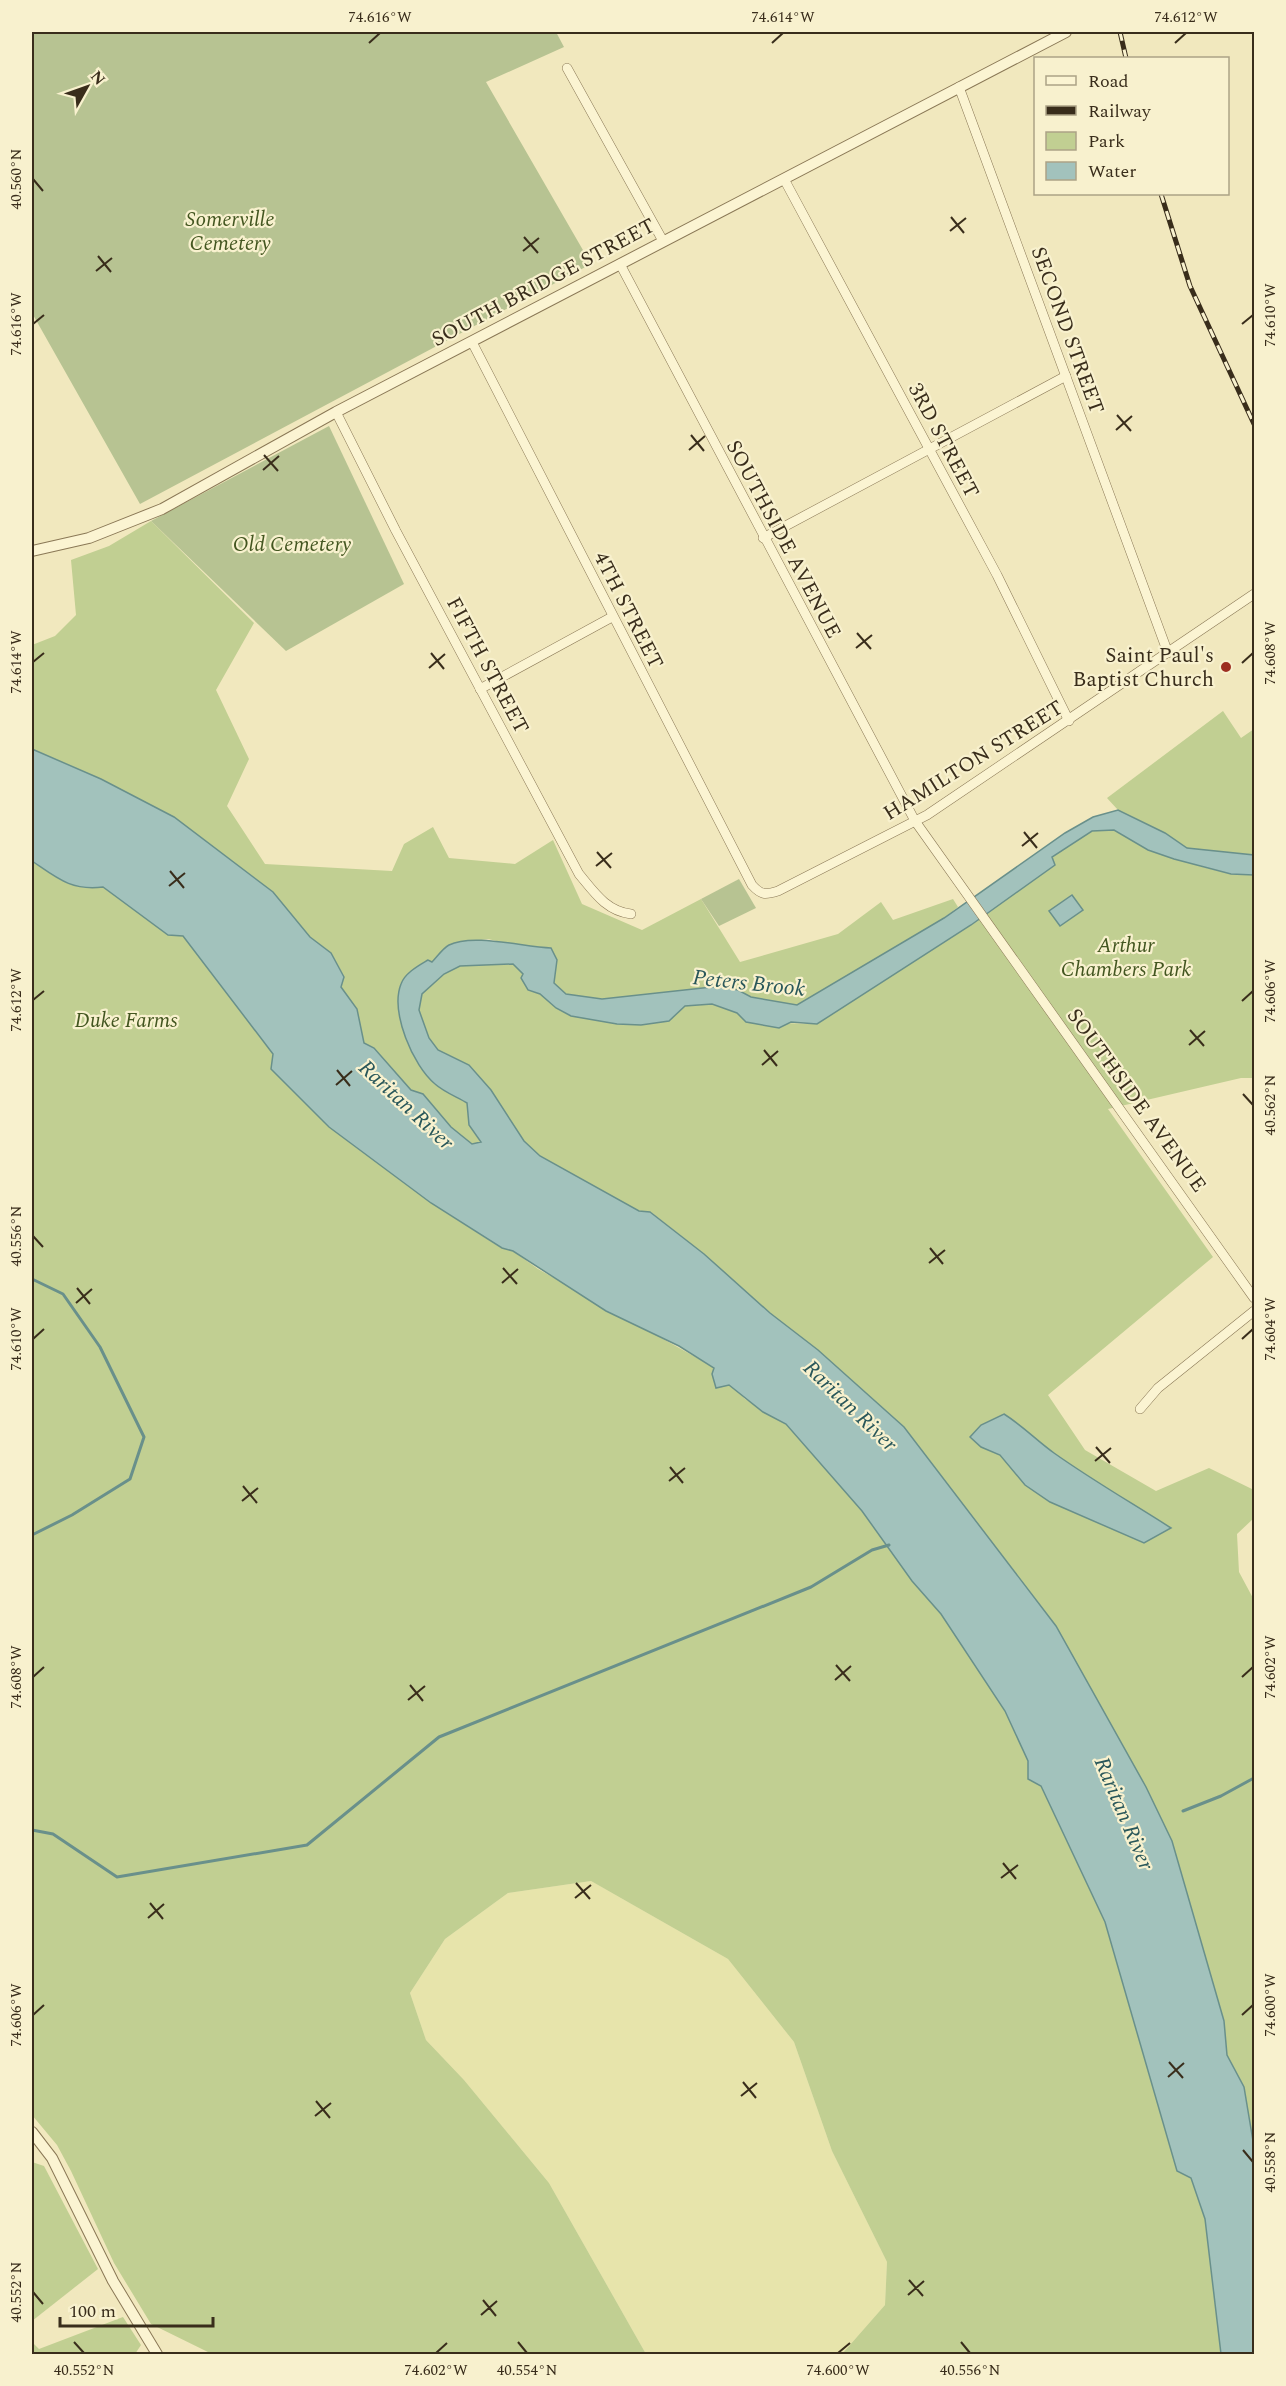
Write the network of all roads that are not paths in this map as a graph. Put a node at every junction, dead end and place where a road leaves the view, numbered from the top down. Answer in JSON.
{"nodes":[{"id":1,"x":1066,"y":32,"type":"edge"},
{"id":2,"x":567,"y":68,"type":"dead end"},
{"id":3,"x":959,"y":87,"type":"junction"},
{"id":4,"x":784,"y":179,"type":"junction"},
{"id":5,"x":663,"y":241,"type":"junction"},
{"id":6,"x":620,"y":264,"type":"junction"},
{"id":7,"x":472,"y":342,"type":"junction"},
{"id":8,"x":1065,"y":376,"type":"junction"},
{"id":9,"x":336,"y":412,"type":"junction"},
{"id":10,"x":929,"y":449,"type":"junction"},
{"id":11,"x":763,"y":538,"type":"junction"},
{"id":12,"x":32,"y":551,"type":"edge"},
{"id":13,"x":1254,"y":594,"type":"edge"},
{"id":14,"x":612,"y":617,"type":"junction"},
{"id":15,"x":1168,"y":652,"type":"junction"},
{"id":16,"x":480,"y":689,"type":"junction"},
{"id":17,"x":1069,"y":721,"type":"junction"},
{"id":18,"x":915,"y":821,"type":"junction"},
{"id":19,"x":759,"y":893,"type":"joint"},
{"id":20,"x":631,"y":914,"type":"dead end"},
{"id":21,"x":1254,"y":1298,"type":"edge"},
{"id":22,"x":1254,"y":1311,"type":"edge"},
{"id":23,"x":1140,"y":1409,"type":"dead end"},
{"id":24,"x":32,"y":2132,"type":"edge"},
{"id":25,"x":158,"y":2355,"type":"edge"}],
"edges":[{"from":1,"to":3,"type":"street","name":"SOUTH BRIDGE STREET"},
{"from":2,"to":5,"type":"street"},
{"from":3,"to":4,"type":"street","name":"SOUTH BRIDGE STREET"},
{"from":3,"to":8,"type":"street","name":"SECOND STREET"},
{"from":4,"to":5,"type":"street","name":"SOUTH BRIDGE STREET"},
{"from":4,"to":10,"type":"street","name":"3RD STREET"},
{"from":5,"to":6,"type":"street","name":"SOUTH BRIDGE STREET"},
{"from":6,"to":7,"type":"street","name":"SOUTH BRIDGE STREET"},
{"from":6,"to":11,"type":"street","name":"SOUTHSIDE AVENUE"},
{"from":7,"to":9,"type":"street","name":"SOUTH BRIDGE STREET"},
{"from":7,"to":14,"type":"street","name":"4TH STREET"},
{"from":8,"to":10,"type":"street"},
{"from":8,"to":15,"type":"street","name":"SECOND STREET"},
{"from":9,"to":12,"type":"street","name":"SOUTH BRIDGE STREET"},
{"from":9,"to":16,"type":"street","name":"FIFTH STREET"},
{"from":10,"to":11,"type":"street"},
{"from":10,"to":17,"type":"street","name":"3RD STREET"},
{"from":11,"to":18,"type":"street","name":"SOUTHSIDE AVENUE"},
{"from":13,"to":15,"type":"street","name":"HAMILTON STREET"},
{"from":14,"to":16,"type":"street"},
{"from":14,"to":19,"type":"street","name":"4TH STREET"},
{"from":15,"to":17,"type":"street","name":"HAMILTON STREET"},
{"from":16,"to":20,"type":"street","name":"FIFTH STREET"},
{"from":17,"to":18,"type":"street","name":"HAMILTON STREET"},
{"from":18,"to":19,"type":"street","name":"HAMILTON STREET"},
{"from":18,"to":21,"type":"street","name":"SOUTHSIDE AVENUE"},
{"from":22,"to":23,"type":"street"},
{"from":24,"to":25,"type":"street"}]}
